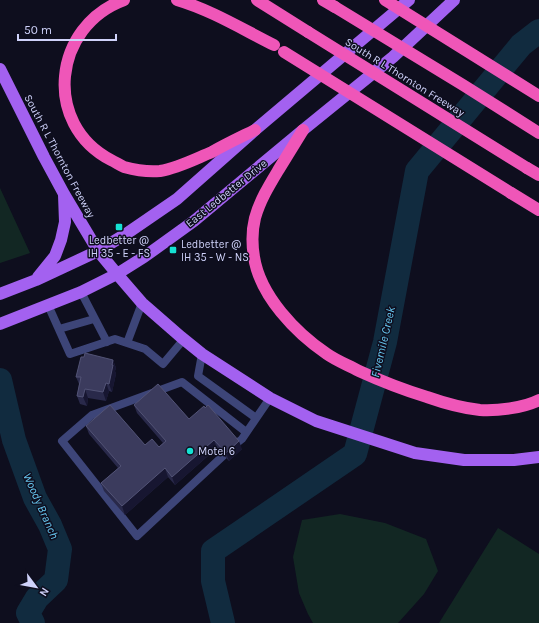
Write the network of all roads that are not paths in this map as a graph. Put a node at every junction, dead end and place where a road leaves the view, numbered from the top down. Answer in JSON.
{"nodes":[{"id":1,"x":124,"y":0,"type":"edge"},
{"id":2,"x":177,"y":0,"type":"edge"},
{"id":3,"x":202,"y":0,"type":"edge"},
{"id":4,"x":257,"y":0,"type":"edge"},
{"id":5,"x":323,"y":0,"type":"edge"},
{"id":6,"x":385,"y":0,"type":"edge"},
{"id":7,"x":409,"y":0,"type":"edge"},
{"id":8,"x":454,"y":0,"type":"edge"},
{"id":9,"x":274,"y":45,"type":"junction"},
{"id":10,"x":0,"y":68,"type":"edge"},
{"id":11,"x":539,"y":96,"type":"edge"},
{"id":12,"x":255,"y":130,"type":"junction"},
{"id":13,"x":303,"y":130,"type":"junction"},
{"id":14,"x":539,"y":133,"type":"edge"},
{"id":15,"x":539,"y":175,"type":"edge"},
{"id":16,"x":64,"y":194,"type":"junction"},
{"id":17,"x":539,"y":210,"type":"edge"},
{"id":18,"x":98,"y":251,"type":"junction"},
{"id":19,"x":116,"y":274,"type":"junction"},
{"id":20,"x":36,"y":280,"type":"junction"},
{"id":21,"x":81,"y":292,"type":"junction"},
{"id":22,"x":0,"y":294,"type":"edge"},
{"id":23,"x":142,"y":303,"type":"junction"},
{"id":24,"x":48,"y":305,"type":"junction"},
{"id":25,"x":94,"y":318,"type":"junction"},
{"id":26,"x":3,"y":323,"type":"edge"},
{"id":27,"x":59,"y":329,"type":"junction"},
{"id":28,"x":184,"y":339,"type":"junction"},
{"id":29,"x":107,"y":342,"type":"junction"},
{"id":30,"x":127,"y":343,"type":"junction"},
{"id":31,"x":202,"y":354,"type":"junction"},
{"id":32,"x":270,"y":398,"type":"junction"},
{"id":33,"x":539,"y":400,"type":"edge"},
{"id":34,"x":256,"y":418,"type":"junction"},
{"id":35,"x":246,"y":432,"type":"junction"},
{"id":36,"x":237,"y":443,"type":"edge"},
{"id":37,"x":224,"y":455,"type":"edge"},
{"id":38,"x":539,"y":457,"type":"edge"}],
"edges":[{"from":1,"to":12,"type":"highway"},
{"from":2,"to":9,"type":"highway"},
{"from":3,"to":9,"type":"highway"},
{"from":4,"to":15,"type":"highway","name":"South R L Thornton Freeway","bridge":true},
{"from":5,"to":14,"type":"highway","name":"South R L Thornton Freeway","bridge":true},
{"from":6,"to":11,"type":"highway","bridge":true},
{"from":7,"to":12,"type":"main road"},
{"from":8,"to":13,"type":"main road","name":"East Ledbetter Drive"},
{"from":9,"to":17,"type":"highway","bridge":true},
{"from":10,"to":16,"type":"main road","name":"South R L Thornton Freeway"},
{"from":12,"to":18,"type":"main road"},
{"from":13,"to":19,"type":"main road","name":"East Ledbetter Drive"},
{"from":13,"to":33,"type":"highway"},
{"from":16,"to":18,"type":"main road","name":"South R L Thornton Freeway"},
{"from":16,"to":20,"type":"main road"},
{"from":18,"to":19,"type":"main road","name":"South R L Thornton Freeway"},
{"from":18,"to":20,"type":"main road"},
{"from":19,"to":21,"type":"main road","name":"East Ledbetter Drive"},
{"from":19,"to":23,"type":"main road","name":"South R L Thornton Freeway"},
{"from":20,"to":22,"type":"main road"},
{"from":21,"to":24,"type":"main road","name":"East Ledbetter Drive"},
{"from":21,"to":25,"type":"lane"},
{"from":23,"to":28,"type":"main road","name":"South R L Thornton Freeway"},
{"from":23,"to":30,"type":"lane"},
{"from":24,"to":26,"type":"main road","name":"East Ledbetter Drive"},
{"from":24,"to":27,"type":"lane"},
{"from":25,"to":27,"type":"lane"},
{"from":25,"to":29,"type":"lane"},
{"from":27,"to":29,"type":"lane"},
{"from":28,"to":30,"type":"lane"},
{"from":28,"to":31,"type":"main road","name":"South R L Thornton Freeway"},
{"from":29,"to":30,"type":"lane"},
{"from":31,"to":32,"type":"main road","name":"South R L Thornton Freeway"},
{"from":31,"to":34,"type":"lane"},
{"from":32,"to":34,"type":"lane"},
{"from":32,"to":38,"type":"main road","name":"South R L Thornton Freeway"},
{"from":34,"to":35,"type":"lane"},
{"from":35,"to":36,"type":"lane"},
{"from":35,"to":37,"type":"lane"}]}
